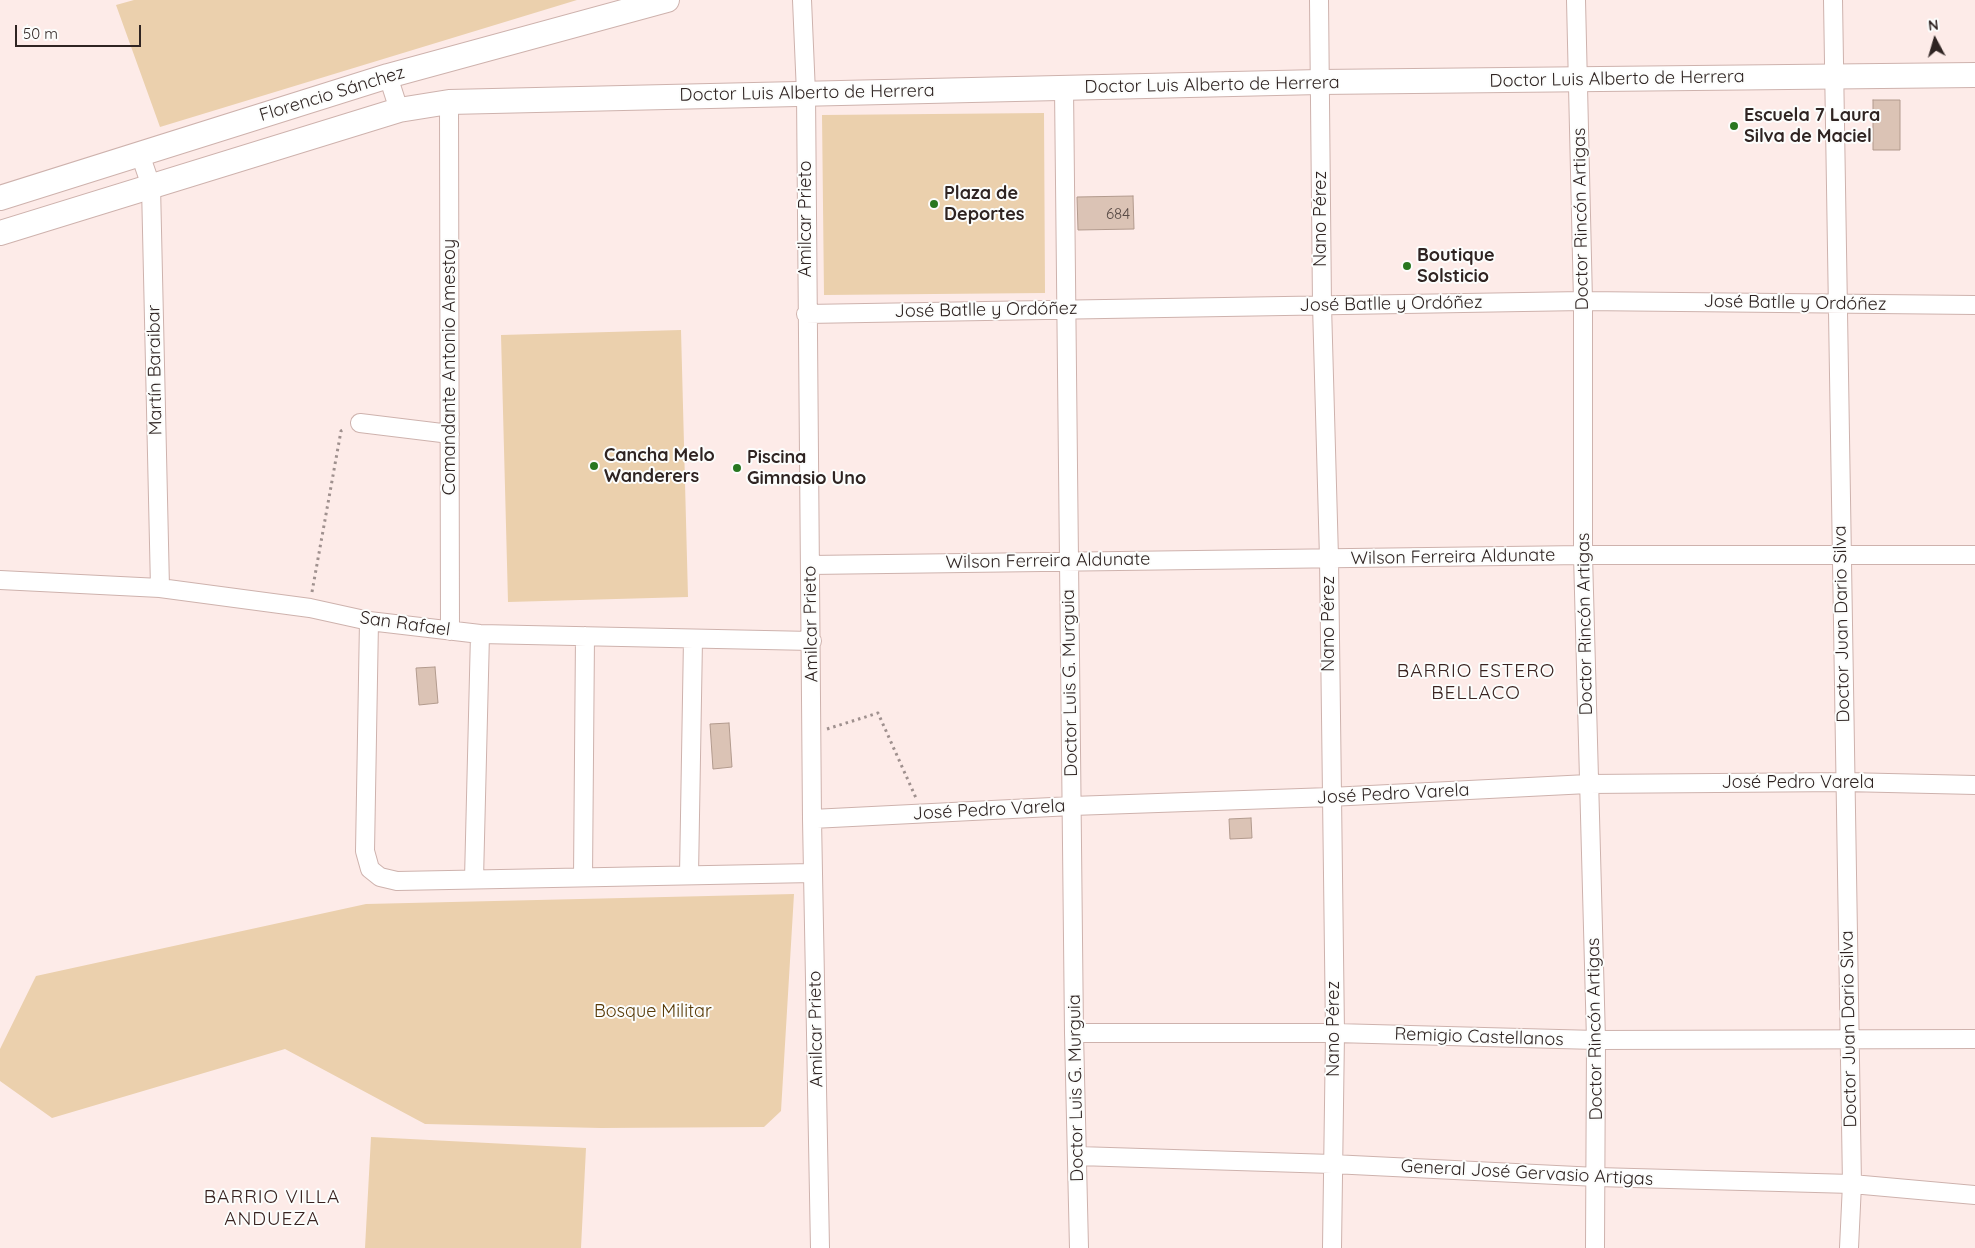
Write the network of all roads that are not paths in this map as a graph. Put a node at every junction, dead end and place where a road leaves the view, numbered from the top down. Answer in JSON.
{"nodes":[{"id":1,"x":667,"y":0,"type":"edge"},
{"id":2,"x":802,"y":0,"type":"edge"},
{"id":3,"x":1319,"y":0,"type":"edge"},
{"id":4,"x":1576,"y":0,"type":"edge"},
{"id":5,"x":1833,"y":0,"type":"edge"},
{"id":6,"x":1975,"y":75,"type":"edge"},
{"id":7,"x":388,"y":76,"type":"junction"},
{"id":8,"x":1835,"y":76,"type":"junction"},
{"id":9,"x":1577,"y":80,"type":"junction"},
{"id":10,"x":1320,"y":82,"type":"junction"},
{"id":11,"x":1064,"y":88,"type":"junction"},
{"id":12,"x":806,"y":93,"type":"junction"},
{"id":13,"x":449,"y":102,"type":"junction"},
{"id":14,"x":399,"y":110,"type":"junction"},
{"id":15,"x":140,"y":154,"type":"junction"},
{"id":16,"x":151,"y":186,"type":"junction"},
{"id":17,"x":0,"y":198,"type":"edge"},
{"id":18,"x":0,"y":233,"type":"edge"},
{"id":19,"x":1583,"y":300,"type":"junction"},
{"id":20,"x":1838,"y":303,"type":"junction"},
{"id":21,"x":1322,"y":305,"type":"junction"},
{"id":22,"x":1975,"y":305,"type":"edge"},
{"id":23,"x":1064,"y":308,"type":"junction"},
{"id":24,"x":806,"y":314,"type":"junction"},
{"id":25,"x":360,"y":422,"type":"road end"},
{"id":26,"x":450,"y":434,"type":"junction"},
{"id":27,"x":1840,"y":554,"type":"junction"},
{"id":28,"x":1583,"y":555,"type":"junction"},
{"id":29,"x":1975,"y":555,"type":"edge"},
{"id":30,"x":1329,"y":558,"type":"junction"},
{"id":31,"x":1068,"y":561,"type":"junction"},
{"id":32,"x":810,"y":564,"type":"junction"},
{"id":33,"x":0,"y":580,"type":"edge"},
{"id":34,"x":160,"y":588,"type":"junction"},
{"id":35,"x":368,"y":620,"type":"junction"},
{"id":36,"x":450,"y":631,"type":"junction"},
{"id":37,"x":480,"y":634,"type":"junction"},
{"id":38,"x":585,"y":636,"type":"junction"},
{"id":39,"x":693,"y":639,"type":"junction"},
{"id":40,"x":812,"y":641,"type":"junction"},
{"id":41,"x":1845,"y":782,"type":"junction"},
{"id":42,"x":1588,"y":784,"type":"junction"},
{"id":43,"x":1975,"y":785,"type":"edge"},
{"id":44,"x":1330,"y":797,"type":"junction"},
{"id":45,"x":1072,"y":806,"type":"junction"},
{"id":46,"x":812,"y":819,"type":"junction"},
{"id":47,"x":813,"y":873,"type":"junction"},
{"id":48,"x":689,"y":875,"type":"junction"},
{"id":49,"x":583,"y":877,"type":"junction"},
{"id":50,"x":474,"y":879,"type":"junction"},
{"id":51,"x":1074,"y":1033,"type":"junction"},
{"id":52,"x":1334,"y":1033,"type":"junction"},
{"id":53,"x":1849,"y":1039,"type":"junction"},
{"id":54,"x":1975,"y":1039,"type":"edge"},
{"id":55,"x":1596,"y":1040,"type":"junction"},
{"id":56,"x":1078,"y":1156,"type":"junction"},
{"id":57,"x":1332,"y":1164,"type":"junction"},
{"id":58,"x":1597,"y":1177,"type":"junction"},
{"id":59,"x":1852,"y":1184,"type":"junction"},
{"id":60,"x":1975,"y":1195,"type":"edge"},
{"id":61,"x":820,"y":1248,"type":"edge"},
{"id":62,"x":1079,"y":1248,"type":"edge"},
{"id":63,"x":1332,"y":1248,"type":"edge"},
{"id":64,"x":1595,"y":1248,"type":"edge"},
{"id":65,"x":1849,"y":1248,"type":"edge"}],
"edges":[{"from":1,"to":7,"type":"street","name":"Florencio Sánchez"},
{"from":2,"to":12,"type":"street","name":"Amilcar Prieto"},
{"from":3,"to":10,"type":"street","name":"Nano Pérez"},
{"from":4,"to":9,"type":"street","name":"Doctor Rincón Artigas"},
{"from":5,"to":8,"type":"street","name":"Doctor Juan Dario Silva"},
{"from":6,"to":8,"type":"street","name":"Doctor Luis Alberto de Herrera"},
{"from":7,"to":14,"type":"street"},
{"from":7,"to":15,"type":"street","name":"Florencio Sánchez"},
{"from":8,"to":9,"type":"street","name":"Doctor Luis Alberto de Herrera"},
{"from":8,"to":20,"type":"street","name":"Doctor Juan Dario Silva"},
{"from":9,"to":10,"type":"street","name":"Doctor Luis Alberto de Herrera"},
{"from":9,"to":19,"type":"street","name":"Doctor Rincón Artigas"},
{"from":10,"to":11,"type":"street","name":"Doctor Luis Alberto de Herrera"},
{"from":10,"to":21,"type":"street","name":"Nano Pérez"},
{"from":11,"to":12,"type":"street","name":"Doctor Luis Alberto de Herrera"},
{"from":11,"to":23,"type":"street","name":"Doctor Luis G. Murguia"},
{"from":12,"to":13,"type":"street","name":"Doctor Luis Alberto de Herrera"},
{"from":12,"to":24,"type":"street","name":"Amilcar Prieto"},
{"from":13,"to":14,"type":"street","name":"Florencio Sánchez"},
{"from":13,"to":26,"type":"street","name":"Comandante Antonio Amestoy"},
{"from":14,"to":16,"type":"street","name":"Florencio Sánchez"},
{"from":15,"to":16,"type":"street","name":"Martín Baraibar"},
{"from":15,"to":17,"type":"street","name":"Florencio Sánchez"},
{"from":16,"to":18,"type":"street","name":"Florencio Sánchez"},
{"from":16,"to":34,"type":"street","name":"Martín Baraibar"},
{"from":19,"to":20,"type":"street","name":"José Batlle y Ordóñez"},
{"from":19,"to":21,"type":"street","name":"José Batlle y Ordóñez"},
{"from":19,"to":28,"type":"street","name":"Doctor Rincón Artigas"},
{"from":20,"to":22,"type":"street","name":"José Batlle y Ordóñez"},
{"from":20,"to":27,"type":"street","name":"Doctor Juan Dario Silva"},
{"from":21,"to":23,"type":"street","name":"José Batlle y Ordóñez"},
{"from":21,"to":30,"type":"street","name":"Nano Pérez"},
{"from":23,"to":24,"type":"street","name":"José Batlle y Ordóñez"},
{"from":23,"to":31,"type":"street","name":"Doctor Luis G. Murguia"},
{"from":24,"to":32,"type":"street","name":"Amilcar Prieto"},
{"from":25,"to":26,"type":"street"},
{"from":26,"to":36,"type":"street","name":"Comandante Antonio Amestoy"},
{"from":27,"to":28,"type":"street","name":"Wilson Ferreira Aldunate"},
{"from":27,"to":29,"type":"street","name":"Wilson Ferreira Aldunate"},
{"from":27,"to":41,"type":"street","name":"Doctor Juan Dario Silva"},
{"from":28,"to":30,"type":"street","name":"Wilson Ferreira Aldunate"},
{"from":28,"to":42,"type":"street","name":"Doctor Rincón Artigas"},
{"from":30,"to":31,"type":"street","name":"Wilson Ferreira Aldunate"},
{"from":30,"to":44,"type":"street","name":"Nano Pérez"},
{"from":31,"to":32,"type":"street","name":"Wilson Ferreira Aldunate"},
{"from":31,"to":45,"type":"street","name":"Doctor Luis G. Murguia"},
{"from":32,"to":40,"type":"street","name":"Amilcar Prieto"},
{"from":33,"to":34,"type":"street","name":"San Rafael"},
{"from":34,"to":35,"type":"street","name":"San Rafael"},
{"from":35,"to":36,"type":"street","name":"San Rafael"},
{"from":35,"to":50,"type":"street"},
{"from":36,"to":37,"type":"street","name":"San Rafael"},
{"from":37,"to":38,"type":"street","name":"San Rafael"},
{"from":37,"to":50,"type":"street"},
{"from":38,"to":39,"type":"street","name":"San Rafael"},
{"from":38,"to":49,"type":"street"},
{"from":39,"to":40,"type":"street","name":"San Rafael"},
{"from":39,"to":48,"type":"street"},
{"from":40,"to":46,"type":"street","name":"Amilcar Prieto"},
{"from":41,"to":42,"type":"street","name":"José Pedro Varela"},
{"from":41,"to":43,"type":"street","name":"José Pedro Varela"},
{"from":41,"to":53,"type":"street","name":"Doctor Juan Dario Silva"},
{"from":42,"to":44,"type":"street","name":"José Pedro Varela"},
{"from":42,"to":55,"type":"street","name":"Doctor Rincón Artigas"},
{"from":44,"to":45,"type":"street","name":"José Pedro Varela"},
{"from":44,"to":52,"type":"street","name":"Nano Pérez"},
{"from":45,"to":46,"type":"street","name":"José Pedro Varela"},
{"from":45,"to":51,"type":"street","name":"Doctor Luis G. Murguia"},
{"from":46,"to":47,"type":"street","name":"Amilcar Prieto"},
{"from":47,"to":48,"type":"street"},
{"from":47,"to":61,"type":"street","name":"Amilcar Prieto"},
{"from":48,"to":49,"type":"street"},
{"from":49,"to":50,"type":"street"},
{"from":51,"to":52,"type":"street","name":"Remigio Castellanos"},
{"from":51,"to":56,"type":"street","name":"Doctor Luis G. Murguia"},
{"from":52,"to":55,"type":"street","name":"Remigio Castellanos"},
{"from":52,"to":57,"type":"street","name":"Nano Pérez"},
{"from":53,"to":54,"type":"street","name":"Remigio Castellanos"},
{"from":53,"to":55,"type":"street","name":"Remigio Castellanos"},
{"from":53,"to":59,"type":"street","name":"Doctor Juan Dario Silva"},
{"from":55,"to":58,"type":"street","name":"Doctor Rincón Artigas"},
{"from":56,"to":57,"type":"street","name":"General José Gervasio Artigas"},
{"from":56,"to":62,"type":"street","name":"Doctor Luis G. Murguia"},
{"from":57,"to":58,"type":"street","name":"General José Gervasio Artigas"},
{"from":57,"to":63,"type":"street","name":"Nano Pérez"},
{"from":58,"to":59,"type":"street","name":"General José Gervasio Artigas"},
{"from":58,"to":64,"type":"street","name":"Doctor Rincón Artigas"},
{"from":59,"to":60,"type":"street","name":"General José Gervasio Artigas"},
{"from":59,"to":65,"type":"street","name":"Doctor Juan Dario Silva"}]}
